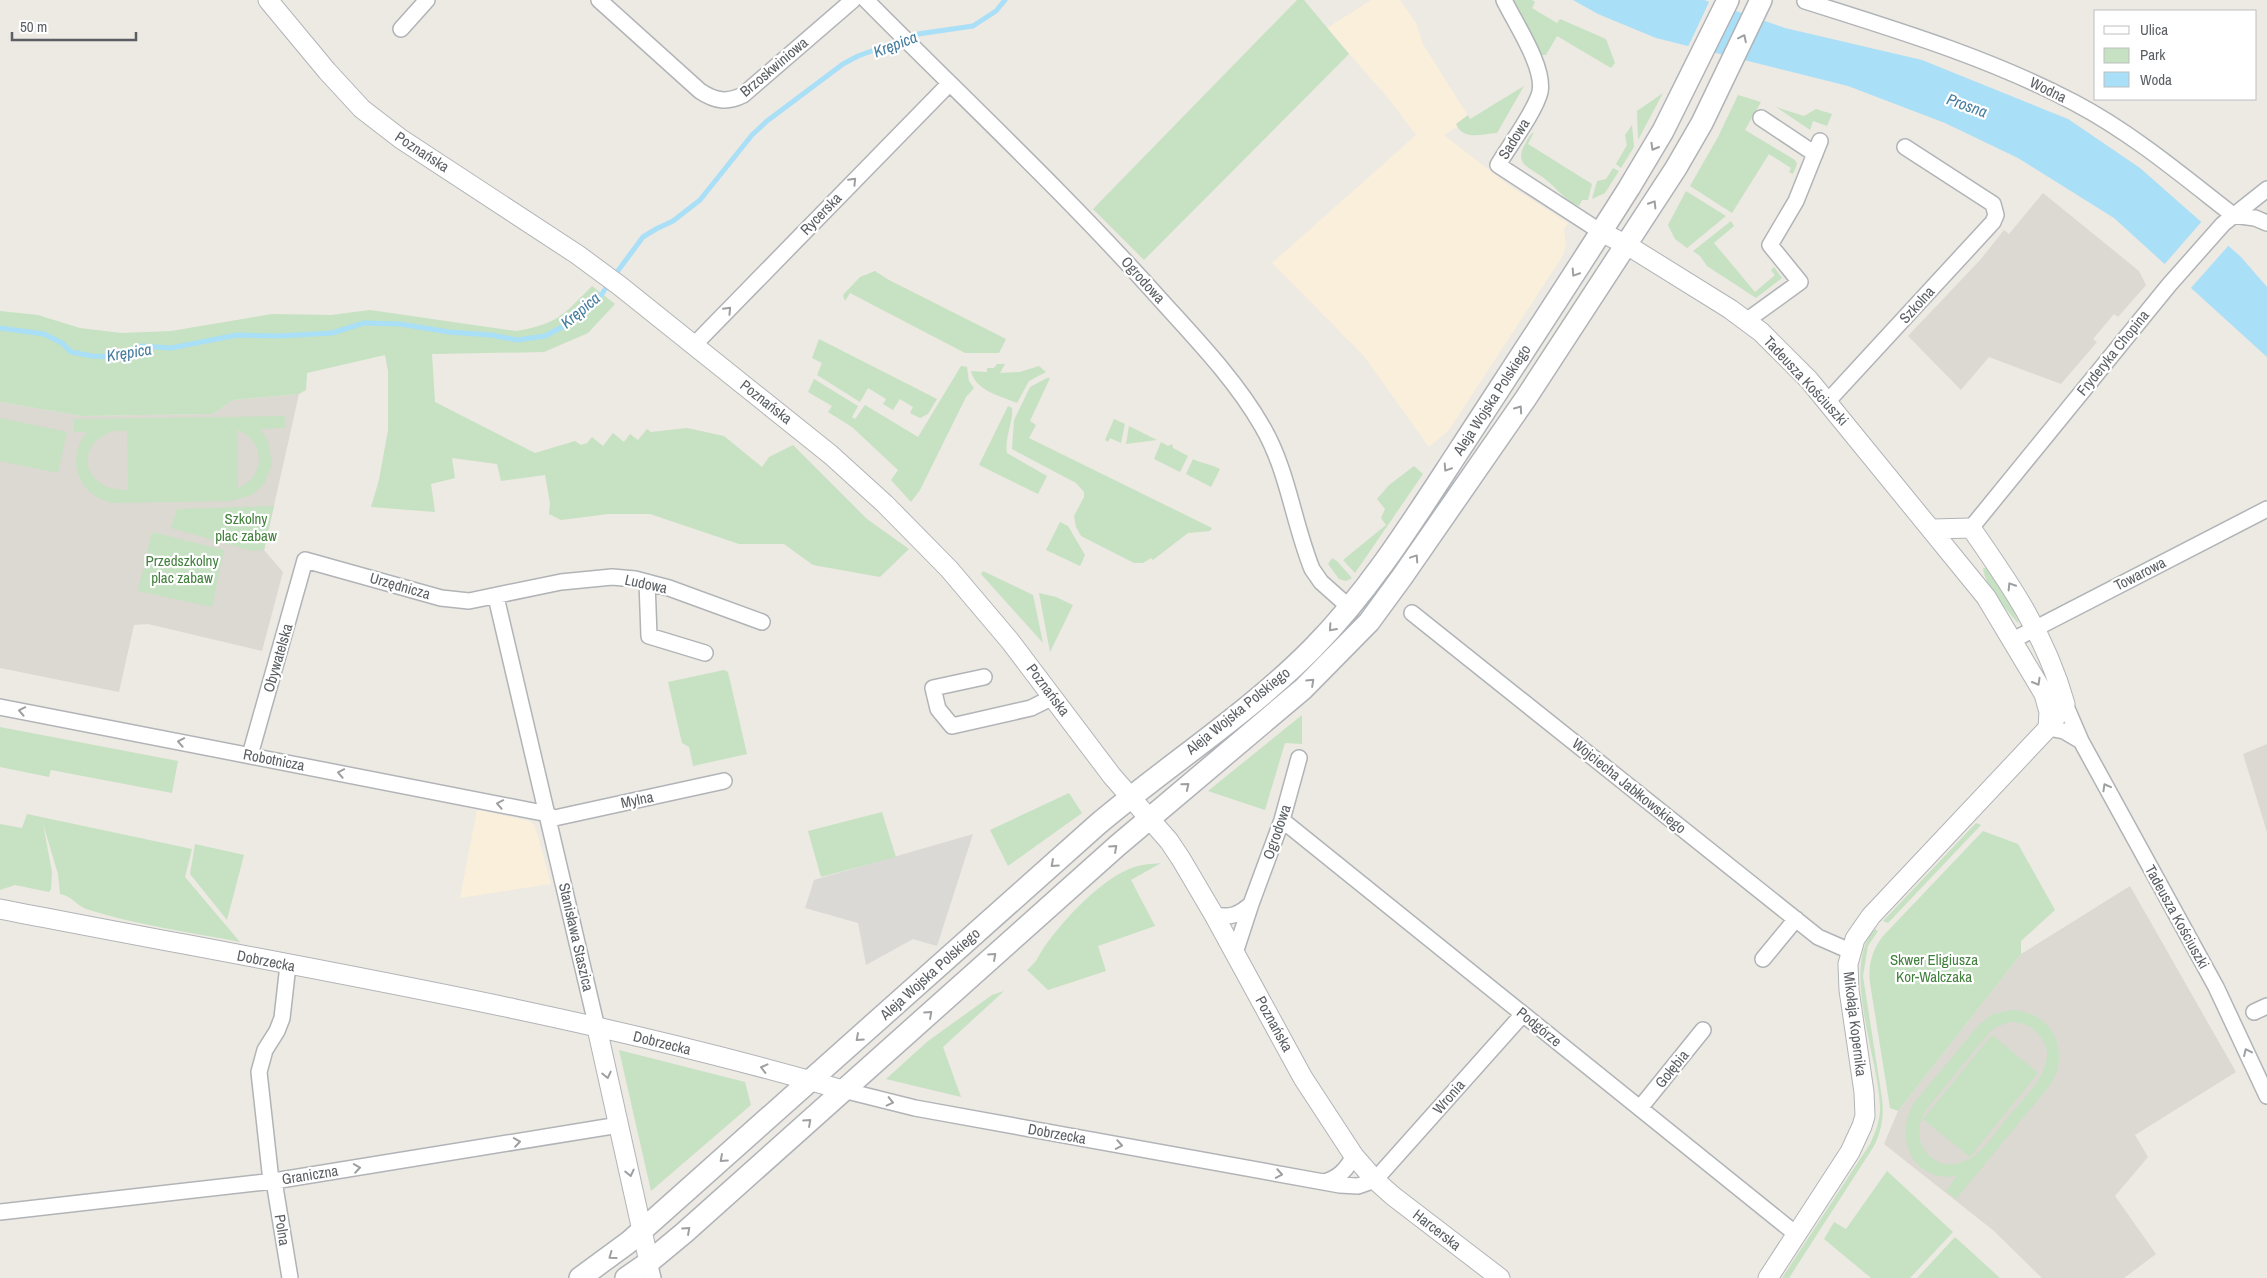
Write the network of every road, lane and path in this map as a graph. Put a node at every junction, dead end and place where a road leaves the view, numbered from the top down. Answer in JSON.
{"nodes":[{"id":1,"x":268,"y":0,"type":"edge"},
{"id":2,"x":427,"y":0,"type":"edge"},
{"id":3,"x":599,"y":0,"type":"edge"},
{"id":4,"x":853,"y":0,"type":"edge"},
{"id":5,"x":866,"y":0,"type":"edge"},
{"id":6,"x":1504,"y":0,"type":"edge"},
{"id":7,"x":1728,"y":0,"type":"edge"},
{"id":8,"x":1762,"y":0,"type":"edge"},
{"id":9,"x":1805,"y":1,"type":"dead end"},
{"id":10,"x":401,"y":29,"type":"dead end"},
{"id":11,"x":949,"y":84,"type":"junction"},
{"id":12,"x":1761,"y":118,"type":"dead end"},
{"id":13,"x":1905,"y":147,"type":"dead end"},
{"id":14,"x":2267,"y":189,"type":"edge"},
{"id":15,"x":2228,"y":220,"type":"junction"},
{"id":16,"x":2267,"y":223,"type":"edge"},
{"id":17,"x":1601,"y":232,"type":"junction"},
{"id":18,"x":1627,"y":245,"type":"junction"},
{"id":19,"x":1746,"y":321,"type":"junction"},
{"id":20,"x":694,"y":345,"type":"junction"},
{"id":21,"x":1828,"y":401,"type":"junction"},
{"id":22,"x":2267,"y":510,"type":"edge"},
{"id":23,"x":1972,"y":528,"type":"junction"},
{"id":24,"x":1933,"y":529,"type":"junction"},
{"id":25,"x":305,"y":560,"type":"joint"},
{"id":26,"x":1964,"y":567,"type":"junction"},
{"id":27,"x":647,"y":582,"type":"junction"},
{"id":28,"x":496,"y":596,"type":"junction"},
{"id":29,"x":1349,"y":608,"type":"junction"},
{"id":30,"x":1412,"y":613,"type":"dead end"},
{"id":31,"x":762,"y":622,"type":"dead end"},
{"id":32,"x":2036,"y":627,"type":"junction"},
{"id":33,"x":2013,"y":640,"type":"junction"},
{"id":34,"x":705,"y":653,"type":"dead end"},
{"id":35,"x":984,"y":676,"type":"dead end"},
{"id":36,"x":1053,"y":696,"type":"junction"},
{"id":37,"x":2064,"y":704,"type":"junction"},
{"id":38,"x":0,"y":707,"type":"edge"},
{"id":39,"x":2048,"y":728,"type":"junction"},
{"id":40,"x":2081,"y":741,"type":"junction"},
{"id":41,"x":250,"y":756,"type":"junction"},
{"id":42,"x":1299,"y":758,"type":"dead end"},
{"id":43,"x":724,"y":782,"type":"dead end"},
{"id":44,"x":1130,"y":797,"type":"junction"},
{"id":45,"x":549,"y":816,"type":"junction"},
{"id":46,"x":1149,"y":818,"type":"junction"},
{"id":47,"x":1282,"y":820,"type":"junction"},
{"id":48,"x":1251,"y":904,"type":"junction"},
{"id":49,"x":0,"y":909,"type":"edge"},
{"id":50,"x":1214,"y":915,"type":"junction"},
{"id":51,"x":1796,"y":919,"type":"junction"},
{"id":52,"x":1850,"y":951,"type":"junction"},
{"id":53,"x":1235,"y":953,"type":"junction"},
{"id":54,"x":1762,"y":959,"type":"dead end"},
{"id":55,"x":288,"y":965,"type":"junction"},
{"id":56,"x":1523,"y":1014,"type":"junction"},
{"id":57,"x":597,"y":1028,"type":"junction"},
{"id":58,"x":1703,"y":1030,"type":"dead end"},
{"id":59,"x":811,"y":1080,"type":"junction"},
{"id":60,"x":843,"y":1090,"type":"junction"},
{"id":61,"x":2267,"y":1096,"type":"edge"},
{"id":62,"x":1640,"y":1108,"type":"junction"},
{"id":63,"x":619,"y":1125,"type":"junction"},
{"id":64,"x":1354,"y":1156,"type":"junction"},
{"id":65,"x":1375,"y":1180,"type":"junction"},
{"id":66,"x":273,"y":1181,"type":"junction"},
{"id":67,"x":1324,"y":1182,"type":"junction"},
{"id":68,"x":0,"y":1212,"type":"edge"},
{"id":69,"x":642,"y":1230,"type":"junction"},
{"id":70,"x":1796,"y":1234,"type":"junction"},
{"id":71,"x":651,"y":1270,"type":"edge"},
{"id":72,"x":290,"y":1278,"type":"edge"},
{"id":73,"x":580,"y":1278,"type":"edge"},
{"id":74,"x":626,"y":1278,"type":"edge"},
{"id":75,"x":1500,"y":1278,"type":"edge"},
{"id":76,"x":1768,"y":1278,"type":"edge"}],
"edges":[{"from":1,"to":20,"type":"street","name":"Poznańska"},
{"from":2,"to":10,"type":"street"},
{"from":3,"to":4,"type":"street","name":"Brzoskwiniowa"},
{"from":5,"to":11,"type":"street","name":"Ogrodowa"},
{"from":6,"to":17,"type":"street","name":"Sadowa"},
{"from":7,"to":17,"type":"main road","name":"Aleja Wojska Polskiego","one_way":true},
{"from":18,"to":8,"type":"main road","name":"Aleja Wojska Polskiego","one_way":true},
{"from":9,"to":15,"type":"street","name":"Wodna"},
{"from":20,"to":11,"type":"street","name":"Rycerska","one_way":true},
{"from":11,"to":29,"type":"street","name":"Ogrodowa"},
{"from":12,"to":19,"type":"street"},
{"from":13,"to":21,"type":"street","name":"Szkolna"},
{"from":14,"to":15,"type":"street","name":"Fryderyka Chopina"},
{"from":15,"to":16,"type":"street","name":"Wodna"},
{"from":15,"to":23,"type":"street","name":"Fryderyka Chopina"},
{"from":17,"to":18,"type":"street","name":"Tadeusza Kościuszki"},
{"from":17,"to":29,"type":"main road","name":"Aleja Wojska Polskiego","one_way":true},
{"from":18,"to":19,"type":"street","name":"Tadeusza Kościuszki"},
{"from":46,"to":18,"type":"main road","name":"Aleja Wojska Polskiego","one_way":true},
{"from":19,"to":21,"type":"street","name":"Tadeusza Kościuszki"},
{"from":20,"to":36,"type":"street","name":"Poznańska"},
{"from":21,"to":24,"type":"street","name":"Tadeusza Kościuszki"},
{"from":22,"to":32,"type":"street","name":"Towarowa"},
{"from":23,"to":24,"type":"street"},
{"from":23,"to":26,"type":"street"},
{"from":32,"to":23,"type":"street","name":"Tadeusza Kościuszki","one_way":true},
{"from":24,"to":26,"type":"street","name":"Tadeusza Kościuszki"},
{"from":25,"to":28,"type":"street","name":"Urzędnicza"},
{"from":25,"to":41,"type":"street","name":"Obywatelska"},
{"from":26,"to":33,"type":"street","name":"Tadeusza Kościuszki"},
{"from":27,"to":28,"type":"street","name":"Ludowa"},
{"from":27,"to":31,"type":"street","name":"Ludowa"},
{"from":27,"to":34,"type":"street"},
{"from":28,"to":45,"type":"street","name":"Stanisława Staszica"},
{"from":29,"to":44,"type":"main road","name":"Aleja Wojska Polskiego","one_way":true},
{"from":30,"to":51,"type":"street","name":"Wojciecha Jabłkowskiego"},
{"from":32,"to":33,"type":"street","name":"Towarowa"},
{"from":32,"to":37,"type":"street","name":"Tadeusza Kościuszki"},
{"from":33,"to":39,"type":"street","name":"Tadeusza Kościuszki","one_way":true},
{"from":35,"to":36,"type":"street"},
{"from":36,"to":44,"type":"street","name":"Poznańska"},
{"from":37,"to":39,"type":"street","name":"Mikołaja Kopernika"},
{"from":37,"to":40,"type":"street","name":"Tadeusza Kościuszki"},
{"from":41,"to":38,"type":"street","name":"Robotnicza","one_way":true},
{"from":39,"to":40,"type":"street"},
{"from":39,"to":52,"type":"street","name":"Mikołaja Kopernika"},
{"from":61,"to":40,"type":"street","name":"Tadeusza Kościuszki","one_way":true},
{"from":45,"to":41,"type":"street","name":"Robotnicza","one_way":true},
{"from":42,"to":47,"type":"street","name":"Ogrodowa"},
{"from":43,"to":45,"type":"street","name":"Mylna"},
{"from":44,"to":46,"type":"street","name":"Poznańska"},
{"from":44,"to":59,"type":"main road","name":"Aleja Wojska Polskiego","one_way":true},
{"from":45,"to":57,"type":"street","name":"Stanisława Staszica"},
{"from":46,"to":50,"type":"street","name":"Poznańska"},
{"from":60,"to":46,"type":"main road","name":"Aleja Wojska Polskiego","one_way":true},
{"from":47,"to":48,"type":"street","name":"Ogrodowa"},
{"from":47,"to":56,"type":"street","name":"Podgórze"},
{"from":48,"to":50,"type":"street"},
{"from":48,"to":53,"type":"street","name":"Ogrodowa"},
{"from":49,"to":55,"type":"street","name":"Dobrzecka"},
{"from":50,"to":53,"type":"street","name":"Poznańska"},
{"from":51,"to":52,"type":"street","name":"Wojciecha Jabłkowskiego"},
{"from":51,"to":54,"type":"street"},
{"from":52,"to":70,"type":"street","name":"Mikołaja Kopernika"},
{"from":53,"to":64,"type":"street","name":"Poznańska"},
{"from":55,"to":57,"type":"street","name":"Dobrzecka"},
{"from":55,"to":66,"type":"street","name":"Polna"},
{"from":56,"to":62,"type":"street","name":"Podgórze"},
{"from":56,"to":65,"type":"street","name":"Wronia"},
{"from":59,"to":57,"type":"street","name":"Dobrzecka","one_way":true},
{"from":57,"to":63,"type":"street","name":"Stanisława Staszica","one_way":true},
{"from":58,"to":62,"type":"street","name":"Gołębia"},
{"from":59,"to":60,"type":"street","name":"Dobrzecka"},
{"from":59,"to":69,"type":"main road","name":"Aleja Wojska Polskiego","one_way":true},
{"from":60,"to":67,"type":"street","name":"Dobrzecka","one_way":true},
{"from":71,"to":60,"type":"main road","name":"Aleja Wojska Polskiego","one_way":true},
{"from":62,"to":70,"type":"street","name":"Podgórze"},
{"from":66,"to":63,"type":"street","name":"Graniczna","one_way":true},
{"from":63,"to":69,"type":"street","name":"Stanisława Staszica","one_way":true},
{"from":64,"to":65,"type":"street","name":"Poznańska"},
{"from":64,"to":67,"type":"street"},
{"from":65,"to":67,"type":"street","name":"Dobrzecka"},
{"from":65,"to":75,"type":"street","name":"Harcerska"},
{"from":66,"to":68,"type":"street","name":"Graniczna"},
{"from":66,"to":72,"type":"street","name":"Polna"},
{"from":69,"to":71,"type":"street","name":"Stanisława Staszica"},
{"from":69,"to":73,"type":"main road","name":"Aleja Wojska Polskiego","one_way":true},
{"from":70,"to":76,"type":"street","name":"Mikołaja Kopernika"},
{"from":71,"to":74,"type":"main road","name":"Aleja Wojska Polskiego"}]}
